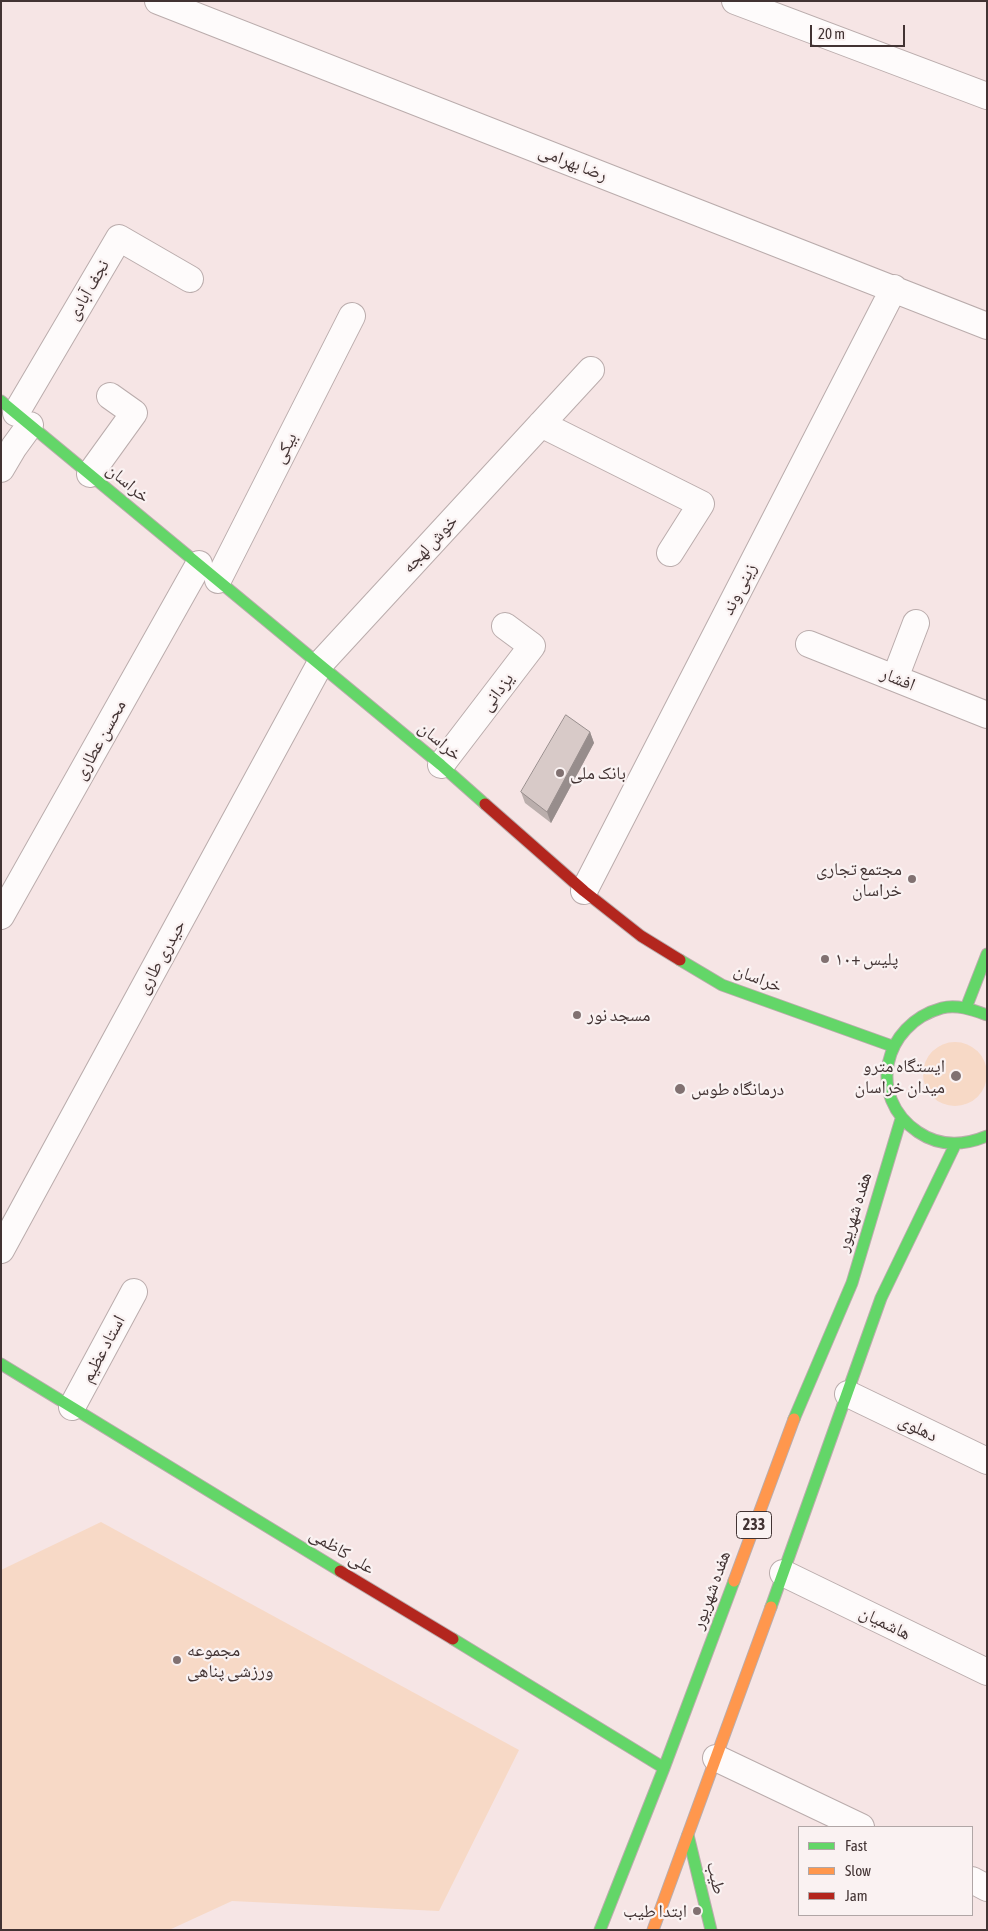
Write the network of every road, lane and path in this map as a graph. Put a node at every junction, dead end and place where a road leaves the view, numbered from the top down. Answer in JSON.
{"nodes":[{"id":1,"x":158,"y":1,"type":"edge"},
{"id":2,"x":735,"y":1,"type":"edge"},
{"id":3,"x":987,"y":96,"type":"edge"},
{"id":4,"x":190,"y":279,"type":"dead end"},
{"id":5,"x":894,"y":288,"type":"junction"},
{"id":6,"x":352,"y":316,"type":"dead end"},
{"id":7,"x":987,"y":326,"type":"edge"},
{"id":8,"x":591,"y":370,"type":"dead end"},
{"id":9,"x":110,"y":396,"type":"dead end"},
{"id":10,"x":16,"y":413,"type":"edge"},
{"id":11,"x":541,"y":424,"type":"junction"},
{"id":12,"x":1,"y":469,"type":"edge"},
{"id":13,"x":90,"y":474,"type":"junction"},
{"id":14,"x":670,"y":552,"type":"dead end"},
{"id":15,"x":199,"y":564,"type":"junction"},
{"id":16,"x":218,"y":580,"type":"junction"},
{"id":17,"x":916,"y":623,"type":"dead end"},
{"id":18,"x":505,"y":626,"type":"dead end"},
{"id":19,"x":809,"y":644,"type":"dead end"},
{"id":20,"x":320,"y":664,"type":"junction"},
{"id":21,"x":895,"y":678,"type":"junction"},
{"id":22,"x":987,"y":714,"type":"edge"},
{"id":23,"x":442,"y":765,"type":"junction"},
{"id":24,"x":584,"y":891,"type":"junction"},
{"id":25,"x":1,"y":916,"type":"edge"},
{"id":26,"x":987,"y":954,"type":"edge"},
{"id":27,"x":966,"y":1008,"type":"junction"},
{"id":28,"x":987,"y":1015,"type":"edge"},
{"id":29,"x":892,"y":1046,"type":"junction"},
{"id":30,"x":901,"y":1119,"type":"junction"},
{"id":31,"x":987,"y":1136,"type":"edge"},
{"id":32,"x":955,"y":1145,"type":"junction"},
{"id":33,"x":1,"y":1250,"type":"edge"},
{"id":34,"x":134,"y":1292,"type":"dead end"},
{"id":35,"x":1,"y":1364,"type":"edge"},
{"id":36,"x":848,"y":1394,"type":"junction"},
{"id":37,"x":72,"y":1407,"type":"junction"},
{"id":38,"x":987,"y":1461,"type":"edge"},
{"id":39,"x":783,"y":1573,"type":"junction"},
{"id":40,"x":987,"y":1672,"type":"edge"},
{"id":41,"x":716,"y":1758,"type":"junction"},
{"id":42,"x":664,"y":1768,"type":"junction"},
{"id":43,"x":859,"y":1826,"type":"edge"},
{"id":44,"x":688,"y":1834,"type":"junction"},
{"id":45,"x":973,"y":1881,"type":"edge"},
{"id":46,"x":987,"y":1888,"type":"edge"},
{"id":47,"x":600,"y":1930,"type":"edge"},
{"id":48,"x":653,"y":1930,"type":"edge"},
{"id":49,"x":711,"y":1930,"type":"edge"}],
"edges":[{"from":1,"to":5,"type":"street","name":"رضا بهرامی"},
{"from":2,"to":3,"type":"street"},
{"from":4,"to":10,"type":"street","name":"نجف آبادی"},
{"from":5,"to":7,"type":"street","name":"رضا بهرامی"},
{"from":5,"to":24,"type":"street","name":"زینی وند"},
{"from":6,"to":16,"type":"street","name":"بیکی"},
{"from":8,"to":11,"type":"street","name":"خوش لهجه"},
{"from":9,"to":13,"type":"street"},
{"from":10,"to":12,"type":"street"},
{"from":10,"to":13,"type":"main road","name":"خراسان"},
{"from":11,"to":14,"type":"street"},
{"from":11,"to":20,"type":"street","name":"خوش لهجه"},
{"from":13,"to":15,"type":"main road","name":"خراسان"},
{"from":15,"to":16,"type":"main road","name":"خراسان"},
{"from":15,"to":25,"type":"street","name":"محسن عطاری"},
{"from":16,"to":20,"type":"main road","name":"خراسان"},
{"from":17,"to":21,"type":"street"},
{"from":18,"to":23,"type":"street","name":"یزدانی"},
{"from":19,"to":21,"type":"street","name":"افشار"},
{"from":20,"to":23,"type":"main road","name":"خراسان"},
{"from":20,"to":33,"type":"street","name":"حیدری طاری"},
{"from":21,"to":22,"type":"street","name":"افشار"},
{"from":23,"to":24,"type":"main road","name":"خراسان"},
{"from":24,"to":29,"type":"main road","name":"خراسان"},
{"from":26,"to":27,"type":"main road"},
{"from":27,"to":28,"type":"main road"},
{"from":27,"to":29,"type":"main road"},
{"from":29,"to":30,"type":"main road"},
{"from":30,"to":32,"type":"main road"},
{"from":30,"to":42,"type":"main road","name":"هفده شهریور","number":"233"},
{"from":31,"to":32,"type":"main road"},
{"from":32,"to":36,"type":"main road","number":"233"},
{"from":34,"to":37,"type":"street","name":"استاد عظیم"},
{"from":35,"to":37,"type":"main road","name":"علی کاظمی"},
{"from":36,"to":38,"type":"street","name":"دهلوی"},
{"from":36,"to":39,"type":"main road","number":"233"},
{"from":37,"to":42,"type":"main road","name":"علی کاظمی"},
{"from":39,"to":40,"type":"street","name":"هاشمیان"},
{"from":39,"to":41,"type":"main road","number":"233"},
{"from":41,"to":43,"type":"street"},
{"from":41,"to":44,"type":"main road","number":"233"},
{"from":42,"to":47,"type":"main road","name":"هفده شهریور","number":"233"},
{"from":44,"to":48,"type":"main road","number":"233"},
{"from":44,"to":49,"type":"main road","name":"طیب"},
{"from":45,"to":46,"type":"street"}]}
